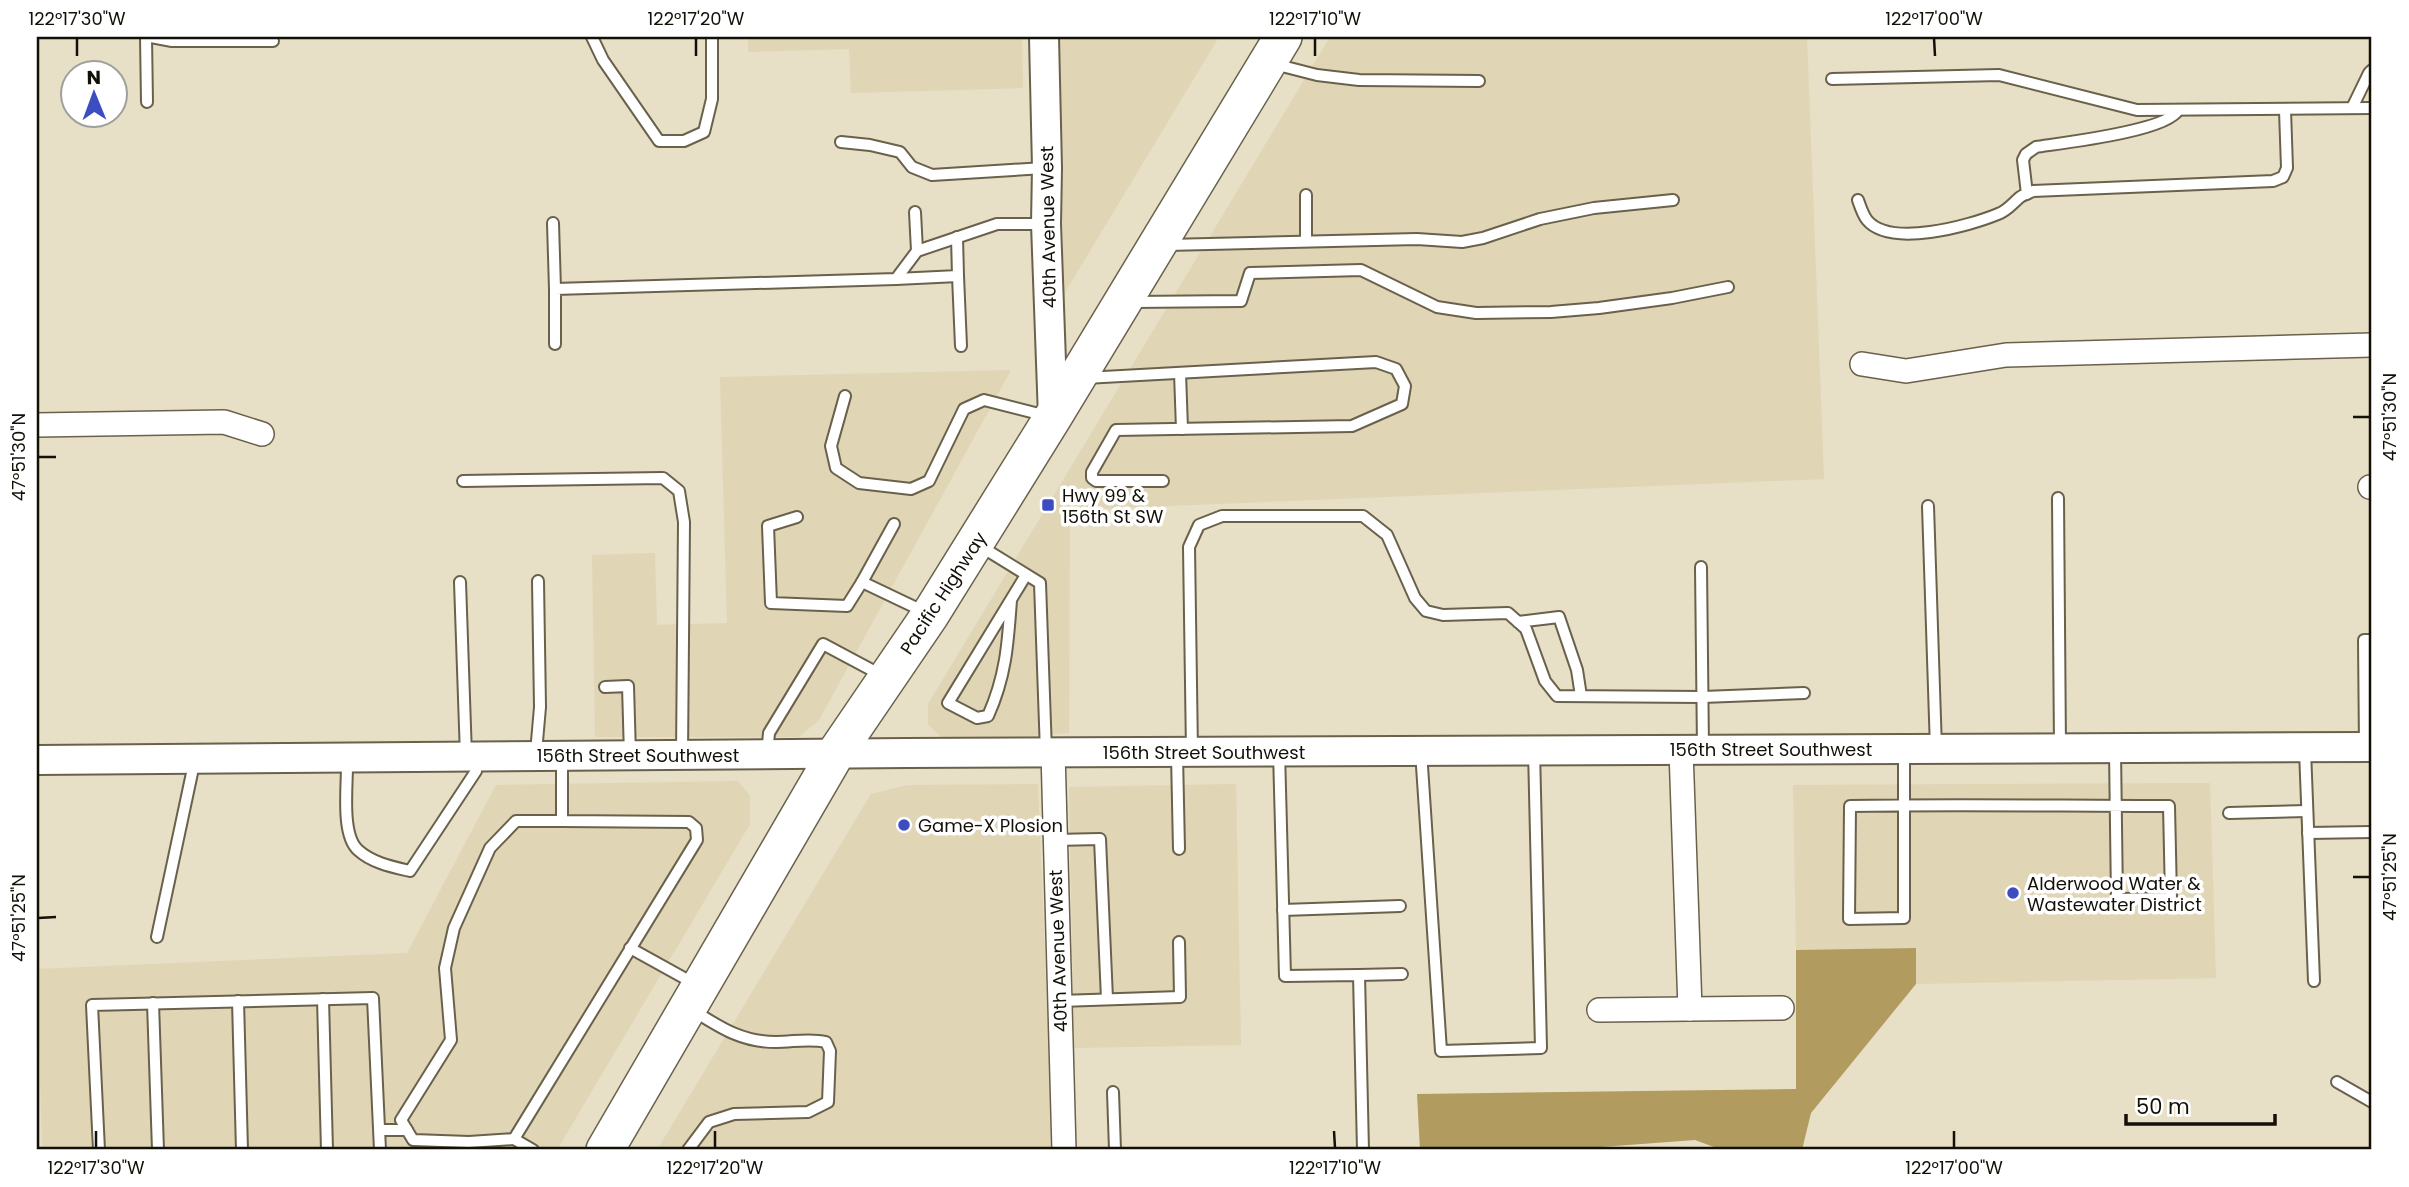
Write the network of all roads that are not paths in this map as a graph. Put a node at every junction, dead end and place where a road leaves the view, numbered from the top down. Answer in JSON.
{"nodes":[{"id":1,"x":148,"y":37,"type":"edge"},
{"id":2,"x":592,"y":37,"type":"edge"},
{"id":3,"x":712,"y":37,"type":"edge"},
{"id":4,"x":1044,"y":37,"type":"edge"},
{"id":5,"x":273,"y":41,"type":"dead end"},
{"id":6,"x":1275,"y":49,"type":"edge"},
{"id":7,"x":2372,"y":70,"type":"edge"},
{"id":8,"x":1832,"y":79,"type":"dead end"},
{"id":9,"x":1479,"y":81,"type":"dead end"},
{"id":10,"x":147,"y":102,"type":"dead end"},
{"id":11,"x":2352,"y":108,"type":"junction"},
{"id":12,"x":2372,"y":108,"type":"edge"},
{"id":13,"x":2178,"y":110,"type":"junction"},
{"id":14,"x":2285,"y":110,"type":"junction"},
{"id":15,"x":841,"y":142,"type":"dead end"},
{"id":16,"x":1047,"y":168,"type":"junction"},
{"id":17,"x":2027,"y":194,"type":"junction"},
{"id":18,"x":1306,"y":195,"type":"dead end"},
{"id":19,"x":1673,"y":200,"type":"dead end"},
{"id":20,"x":1858,"y":201,"type":"dead end"},
{"id":21,"x":915,"y":212,"type":"dead end"},
{"id":22,"x":553,"y":223,"type":"dead end"},
{"id":23,"x":1046,"y":224,"type":"junction"},
{"id":24,"x":957,"y":237,"type":"junction"},
{"id":25,"x":1306,"y":240,"type":"junction"},
{"id":26,"x":1157,"y":245,"type":"junction"},
{"id":27,"x":917,"y":251,"type":"junction"},
{"id":28,"x":958,"y":276,"type":"junction"},
{"id":29,"x":895,"y":279,"type":"junction"},
{"id":30,"x":1728,"y":287,"type":"dead end"},
{"id":31,"x":555,"y":289,"type":"junction"},
{"id":32,"x":1123,"y":302,"type":"junction"},
{"id":33,"x":555,"y":344,"type":"dead end"},
{"id":34,"x":2372,"y":345,"type":"edge"},
{"id":35,"x":961,"y":346,"type":"dead end"},
{"id":36,"x":1861,"y":364,"type":"dead end"},
{"id":37,"x":1180,"y":373,"type":"junction"},
{"id":38,"x":1077,"y":378,"type":"junction"},
{"id":39,"x":845,"y":396,"type":"dead end"},
{"id":40,"x":1053,"y":417,"type":"junction"},
{"id":41,"x":37,"y":425,"type":"edge"},
{"id":42,"x":1182,"y":429,"type":"junction"},
{"id":43,"x":262,"y":434,"type":"dead end"},
{"id":44,"x":463,"y":481,"type":"dead end"},
{"id":45,"x":1163,"y":481,"type":"dead end"},
{"id":46,"x":2058,"y":498,"type":"dead end"},
{"id":47,"x":1928,"y":506,"type":"dead end"},
{"id":48,"x":797,"y":516,"type":"dead end"},
{"id":49,"x":894,"y":524,"type":"dead end"},
{"id":50,"x":975,"y":543,"type":"junction"},
{"id":51,"x":1701,"y":567,"type":"dead end"},
{"id":52,"x":1026,"y":575,"type":"junction"},
{"id":53,"x":538,"y":581,"type":"dead end"},
{"id":54,"x":460,"y":582,"type":"dead end"},
{"id":55,"x":862,"y":582,"type":"junction"},
{"id":56,"x":1011,"y":600,"type":"junction"},
{"id":57,"x":930,"y":615,"type":"junction"},
{"id":58,"x":1518,"y":622,"type":"junction"},
{"id":59,"x":2372,"y":640,"type":"edge"},
{"id":60,"x":887,"y":678,"type":"junction"},
{"id":61,"x":605,"y":687,"type":"dead end"},
{"id":62,"x":2368,"y":688,"type":"edge"},
{"id":63,"x":1804,"y":693,"type":"dead end"},
{"id":64,"x":1581,"y":696,"type":"junction"},
{"id":65,"x":1703,"y":697,"type":"junction"},
{"id":66,"x":2305,"y":747,"type":"junction"},
{"id":67,"x":2369,"y":747,"type":"edge"},
{"id":68,"x":2060,"y":748,"type":"junction"},
{"id":69,"x":2115,"y":748,"type":"junction"},
{"id":70,"x":1904,"y":749,"type":"junction"},
{"id":71,"x":1936,"y":749,"type":"junction"},
{"id":72,"x":1534,"y":750,"type":"junction"},
{"id":73,"x":1692,"y":750,"type":"junction"},
{"id":74,"x":1279,"y":751,"type":"junction"},
{"id":75,"x":1421,"y":751,"type":"junction"},
{"id":76,"x":1050,"y":752,"type":"junction"},
{"id":77,"x":1184,"y":752,"type":"junction"},
{"id":78,"x":836,"y":753,"type":"junction"},
{"id":79,"x":767,"y":754,"type":"junction"},
{"id":80,"x":631,"y":755,"type":"junction"},
{"id":81,"x":682,"y":755,"type":"junction"},
{"id":82,"x":471,"y":756,"type":"junction"},
{"id":83,"x":549,"y":756,"type":"junction"},
{"id":84,"x":347,"y":758,"type":"junction"},
{"id":85,"x":193,"y":759,"type":"junction"},
{"id":86,"x":37,"y":760,"type":"edge"},
{"id":87,"x":1904,"y":805,"type":"junction"},
{"id":88,"x":2116,"y":806,"type":"junction"},
{"id":89,"x":2307,"y":811,"type":"junction"},
{"id":90,"x":2229,"y":813,"type":"dead end"},
{"id":91,"x":562,"y":821,"type":"junction"},
{"id":92,"x":2372,"y":832,"type":"edge"},
{"id":93,"x":2308,"y":833,"type":"junction"},
{"id":94,"x":1055,"y":840,"type":"junction"},
{"id":95,"x":1179,"y":849,"type":"dead end"},
{"id":96,"x":1400,"y":906,"type":"dead end"},
{"id":97,"x":1283,"y":909,"type":"junction"},
{"id":98,"x":158,"y":937,"type":"dead end"},
{"id":99,"x":1179,"y":943,"type":"dead end"},
{"id":100,"x":630,"y":948,"type":"junction"},
{"id":101,"x":1402,"y":974,"type":"dead end"},
{"id":102,"x":1359,"y":975,"type":"junction"},
{"id":103,"x":2314,"y":981,"type":"dead end"},
{"id":104,"x":694,"y":997,"type":"junction"},
{"id":105,"x":323,"y":999,"type":"junction"},
{"id":106,"x":1107,"y":999,"type":"junction"},
{"id":107,"x":238,"y":1001,"type":"junction"},
{"id":108,"x":1059,"y":1001,"type":"junction"},
{"id":109,"x":153,"y":1003,"type":"junction"},
{"id":110,"x":1690,"y":1009,"type":"junction"},
{"id":111,"x":1782,"y":1009,"type":"dead end"},
{"id":112,"x":1599,"y":1010,"type":"dead end"},
{"id":113,"x":2337,"y":1082,"type":"dead end"},
{"id":114,"x":1113,"y":1092,"type":"dead end"},
{"id":115,"x":2372,"y":1102,"type":"edge"},
{"id":116,"x":380,"y":1130,"type":"junction"},
{"id":117,"x":407,"y":1130,"type":"junction"},
{"id":118,"x":514,"y":1139,"type":"junction"},
{"id":119,"x":612,"y":1145,"type":"edge"},
{"id":120,"x":99,"y":1150,"type":"edge"},
{"id":121,"x":158,"y":1150,"type":"edge"},
{"id":122,"x":242,"y":1150,"type":"edge"},
{"id":123,"x":327,"y":1150,"type":"edge"},
{"id":124,"x":380,"y":1150,"type":"edge"},
{"id":125,"x":533,"y":1150,"type":"edge"},
{"id":126,"x":688,"y":1150,"type":"edge"},
{"id":127,"x":1064,"y":1150,"type":"edge"},
{"id":128,"x":1115,"y":1150,"type":"edge"},
{"id":129,"x":1363,"y":1150,"type":"edge"}],
"edges":[{"from":1,"to":5,"type":"lane"},
{"from":1,"to":10,"type":"lane"},
{"from":2,"to":3,"type":"lane"},
{"from":4,"to":16,"type":"street","name":"40th Avenue West"},
{"from":6,"to":9,"type":"lane"},
{"from":6,"to":26,"type":"highway","name":"Pacific Highway"},
{"from":7,"to":11,"type":"lane"},
{"from":8,"to":13,"type":"lane"},
{"from":11,"to":12,"type":"lane"},
{"from":11,"to":14,"type":"lane"},
{"from":13,"to":14,"type":"lane"},
{"from":13,"to":17,"type":"lane"},
{"from":14,"to":17,"type":"lane"},
{"from":15,"to":16,"type":"lane"},
{"from":16,"to":23,"type":"street","name":"40th Avenue West"},
{"from":17,"to":20,"type":"lane"},
{"from":18,"to":25,"type":"lane"},
{"from":19,"to":25,"type":"lane"},
{"from":21,"to":27,"type":"lane"},
{"from":22,"to":31,"type":"lane"},
{"from":23,"to":24,"type":"lane"},
{"from":23,"to":40,"type":"street","name":"40th Avenue West"},
{"from":24,"to":27,"type":"lane"},
{"from":24,"to":28,"type":"lane"},
{"from":25,"to":26,"type":"lane"},
{"from":26,"to":32,"type":"highway","name":"Pacific Highway"},
{"from":27,"to":29,"type":"lane"},
{"from":28,"to":29,"type":"lane"},
{"from":28,"to":35,"type":"lane"},
{"from":29,"to":31,"type":"lane"},
{"from":30,"to":32,"type":"lane"},
{"from":31,"to":33,"type":"lane"},
{"from":32,"to":38,"type":"highway","name":"Pacific Highway"},
{"from":34,"to":36,"type":"street"},
{"from":37,"to":38,"type":"lane"},
{"from":37,"to":42,"type":"lane"},
{"from":37,"to":42,"type":"lane"},
{"from":38,"to":40,"type":"highway","name":"Pacific Highway"},
{"from":39,"to":40,"type":"lane"},
{"from":40,"to":50,"type":"highway","name":"Pacific Highway"},
{"from":41,"to":43,"type":"street"},
{"from":42,"to":45,"type":"lane"},
{"from":44,"to":81,"type":"lane"},
{"from":46,"to":68,"type":"lane"},
{"from":47,"to":71,"type":"lane"},
{"from":48,"to":55,"type":"lane"},
{"from":49,"to":55,"type":"lane"},
{"from":50,"to":52,"type":"lane"},
{"from":50,"to":57,"type":"highway","name":"Pacific Highway"},
{"from":51,"to":65,"type":"lane"},
{"from":52,"to":56,"type":"lane"},
{"from":52,"to":76,"type":"lane"},
{"from":53,"to":83,"type":"lane"},
{"from":54,"to":82,"type":"lane"},
{"from":55,"to":57,"type":"lane"},
{"from":56,"to":56,"type":"lane"},
{"from":57,"to":60,"type":"highway","name":"Pacific Highway"},
{"from":58,"to":64,"type":"lane"},
{"from":58,"to":64,"type":"lane"},
{"from":58,"to":77,"type":"lane"},
{"from":59,"to":62,"type":"lane"},
{"from":60,"to":78,"type":"highway","name":"Pacific Highway"},
{"from":60,"to":79,"type":"lane"},
{"from":61,"to":80,"type":"lane"},
{"from":62,"to":67,"type":"lane"},
{"from":63,"to":65,"type":"lane"},
{"from":64,"to":65,"type":"lane"},
{"from":65,"to":73,"type":"lane"},
{"from":66,"to":67,"type":"street","name":"156th Street Southwest"},
{"from":66,"to":69,"type":"street","name":"156th Street Southwest"},
{"from":66,"to":89,"type":"lane"},
{"from":68,"to":69,"type":"street","name":"156th Street Southwest"},
{"from":68,"to":71,"type":"street","name":"156th Street Southwest"},
{"from":69,"to":88,"type":"lane"},
{"from":70,"to":71,"type":"street","name":"156th Street Southwest"},
{"from":70,"to":73,"type":"street","name":"156th Street Southwest"},
{"from":70,"to":87,"type":"lane"},
{"from":72,"to":73,"type":"street","name":"156th Street Southwest"},
{"from":72,"to":75,"type":"street","name":"156th Street Southwest"},
{"from":72,"to":75,"type":"lane"},
{"from":73,"to":110,"type":"street"},
{"from":74,"to":75,"type":"street","name":"156th Street Southwest"},
{"from":74,"to":77,"type":"street","name":"156th Street Southwest"},
{"from":74,"to":97,"type":"lane"},
{"from":76,"to":77,"type":"street","name":"156th Street Southwest"},
{"from":76,"to":78,"type":"street","name":"156th Street Southwest"},
{"from":76,"to":94,"type":"street","name":"40th Avenue West"},
{"from":77,"to":95,"type":"lane"},
{"from":78,"to":79,"type":"street","name":"156th Street Southwest"},
{"from":78,"to":104,"type":"highway","name":"Pacific Highway"},
{"from":79,"to":81,"type":"street","name":"156th Street Southwest"},
{"from":80,"to":81,"type":"street","name":"156th Street Southwest"},
{"from":80,"to":83,"type":"street","name":"156th Street Southwest"},
{"from":82,"to":83,"type":"street","name":"156th Street Southwest"},
{"from":82,"to":84,"type":"street","name":"156th Street Southwest"},
{"from":82,"to":84,"type":"lane"},
{"from":83,"to":91,"type":"lane"},
{"from":84,"to":85,"type":"street","name":"156th Street Southwest"},
{"from":85,"to":86,"type":"street","name":"156th Street Southwest"},
{"from":85,"to":98,"type":"lane"},
{"from":87,"to":87,"type":"lane"},
{"from":87,"to":88,"type":"lane"},
{"from":88,"to":88,"type":"lane"},
{"from":89,"to":90,"type":"lane"},
{"from":89,"to":93,"type":"lane"},
{"from":91,"to":100,"type":"lane"},
{"from":91,"to":117,"type":"lane"},
{"from":92,"to":93,"type":"lane"},
{"from":93,"to":103,"type":"lane"},
{"from":94,"to":106,"type":"lane"},
{"from":94,"to":108,"type":"street","name":"40th Avenue West"},
{"from":96,"to":97,"type":"lane"},
{"from":97,"to":102,"type":"lane"},
{"from":99,"to":106,"type":"lane"},
{"from":100,"to":104,"type":"lane"},
{"from":100,"to":118,"type":"lane"},
{"from":101,"to":102,"type":"lane"},
{"from":102,"to":129,"type":"lane"},
{"from":104,"to":119,"type":"highway","name":"Pacific Highway"},
{"from":104,"to":126,"type":"lane"},
{"from":105,"to":107,"type":"lane"},
{"from":105,"to":116,"type":"lane"},
{"from":105,"to":123,"type":"lane"},
{"from":106,"to":108,"type":"lane"},
{"from":107,"to":109,"type":"lane"},
{"from":107,"to":122,"type":"lane"},
{"from":108,"to":127,"type":"street","name":"40th Avenue West"},
{"from":109,"to":120,"type":"lane"},
{"from":109,"to":121,"type":"lane"},
{"from":110,"to":111,"type":"street"},
{"from":110,"to":112,"type":"street"},
{"from":113,"to":115,"type":"lane"},
{"from":114,"to":128,"type":"lane"},
{"from":116,"to":117,"type":"lane"},
{"from":116,"to":124,"type":"lane"},
{"from":117,"to":118,"type":"lane"},
{"from":118,"to":125,"type":"lane"}]}
